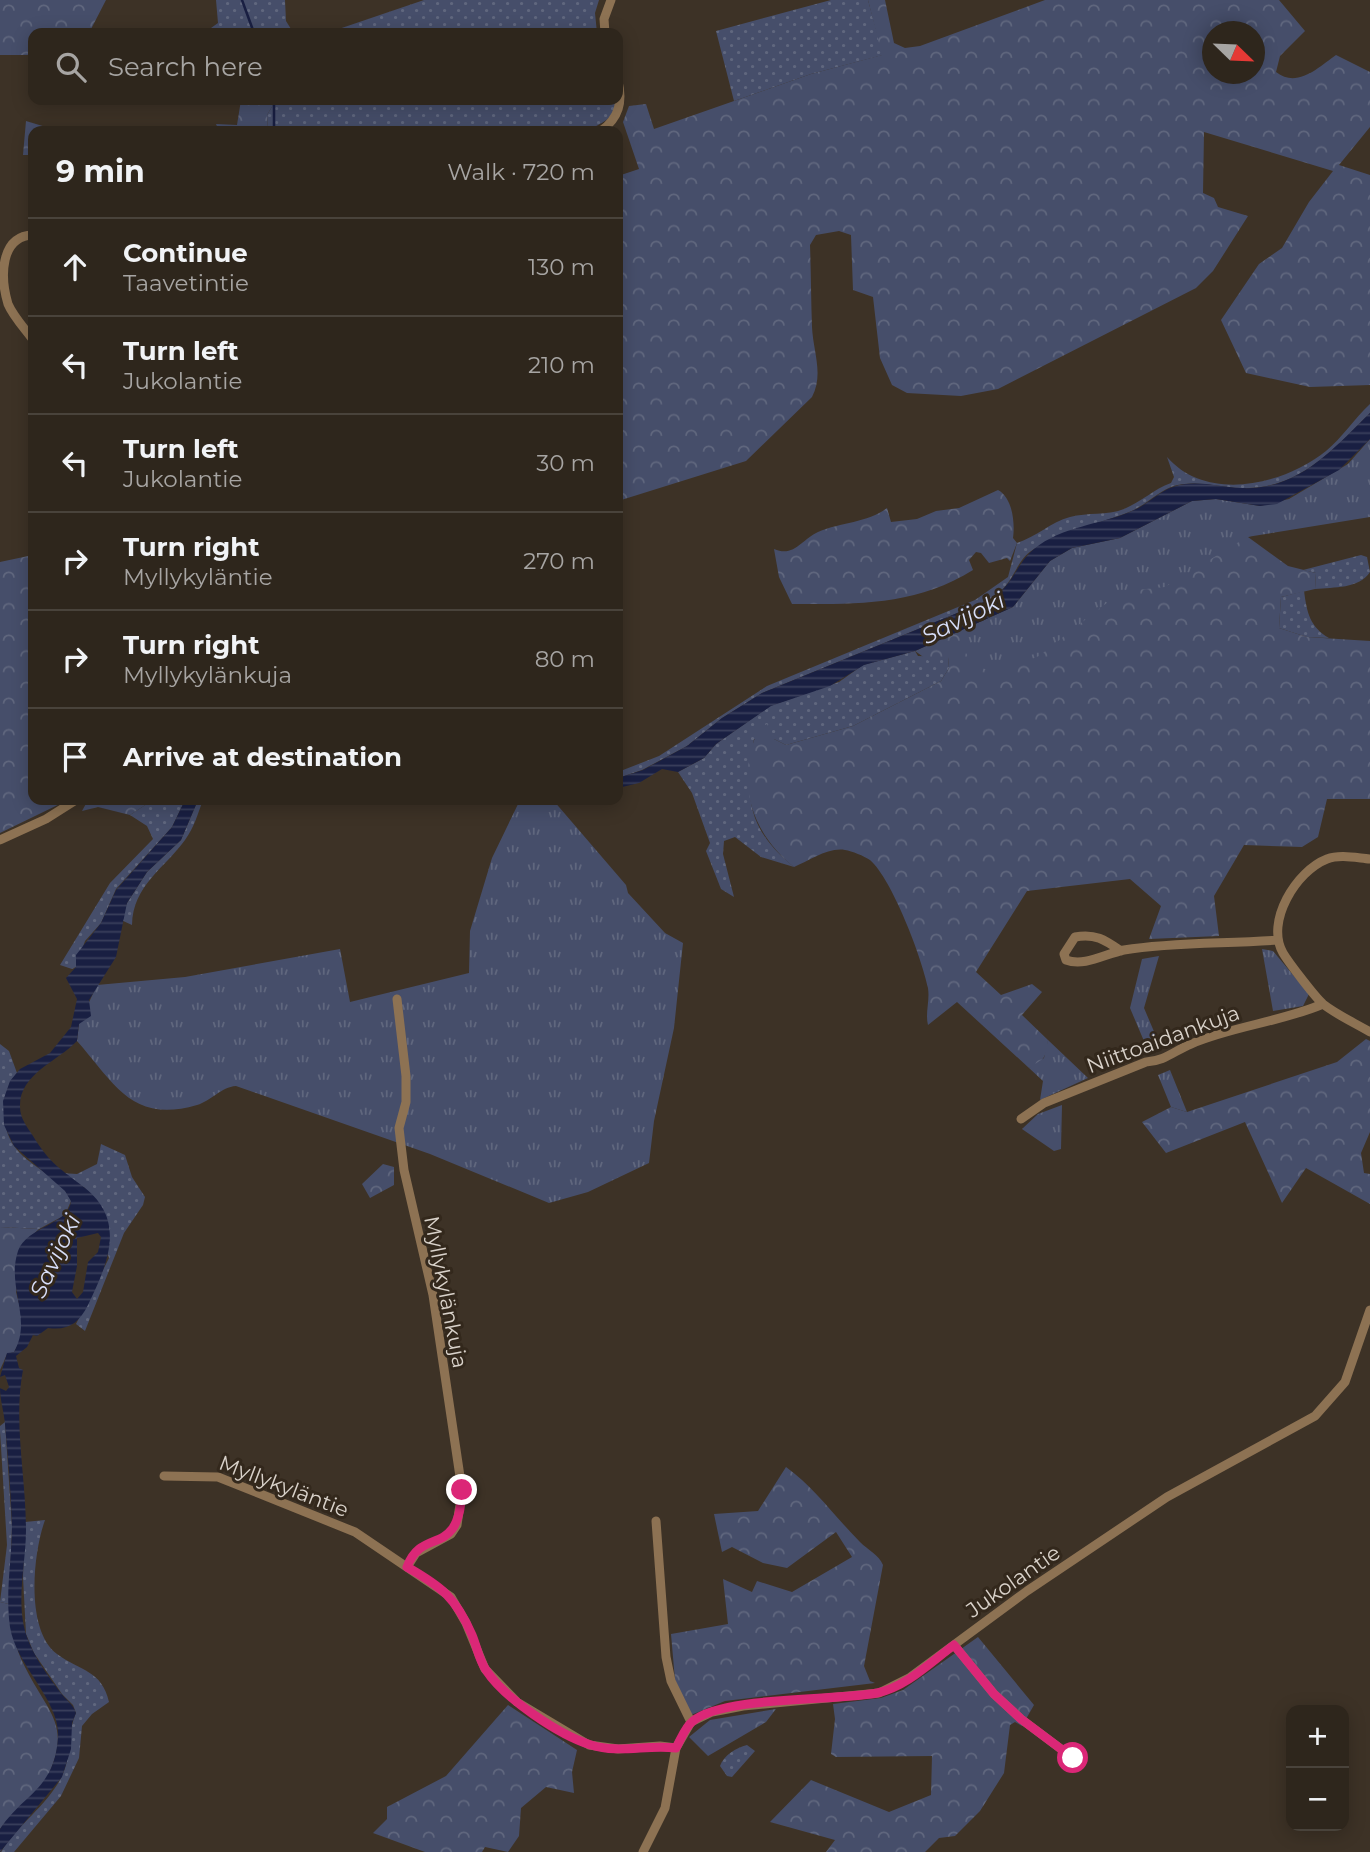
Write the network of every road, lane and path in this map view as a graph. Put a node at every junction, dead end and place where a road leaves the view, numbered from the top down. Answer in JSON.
{"nodes":[{"id":1,"x":611,"y":0,"type":"edge"},
{"id":2,"x":605,"y":28,"type":"edge"},
{"id":3,"x":620,"y":105,"type":"edge"},
{"id":4,"x":606,"y":126,"type":"edge"},
{"id":5,"x":28,"y":236,"type":"edge"},
{"id":6,"x":28,"y":333,"type":"edge"},
{"id":7,"x":68,"y":805,"type":"edge"},
{"id":8,"x":0,"y":840,"type":"edge"},
{"id":9,"x":1370,"y":859,"type":"edge"},
{"id":10,"x":1278,"y":940,"type":"junction"},
{"id":11,"x":1121,"y":951,"type":"junction"},
{"id":12,"x":397,"y":999,"type":"dead end"},
{"id":13,"x":1323,"y":1004,"type":"junction"},
{"id":14,"x":1370,"y":1032,"type":"edge"},
{"id":15,"x":1021,"y":1119,"type":"dead end"},
{"id":16,"x":1370,"y":1310,"type":"edge"},
{"id":17,"x":164,"y":1476,"type":"dead end"},
{"id":18,"x":656,"y":1521,"type":"dead end"},
{"id":19,"x":407,"y":1567,"type":"junction"},
{"id":20,"x":954,"y":1645,"type":"junction"},
{"id":21,"x":691,"y":1722,"type":"junction"},
{"id":22,"x":676,"y":1748,"type":"junction"},
{"id":23,"x":1073,"y":1758,"type":"dead end"},
{"id":24,"x":643,"y":1852,"type":"edge"}],
"edges":[{"from":1,"to":2,"type":"street"},
{"from":3,"to":4,"type":"street"},
{"from":5,"to":6,"type":"street"},
{"from":7,"to":8,"type":"street"},
{"from":9,"to":10,"type":"street"},
{"from":10,"to":11,"type":"street"},
{"from":10,"to":13,"type":"street"},
{"from":11,"to":11,"type":"street"},
{"from":12,"to":19,"type":"street","name":"Myllykylänkuja"},
{"from":13,"to":14,"type":"street"},
{"from":13,"to":15,"type":"street","name":"Niittoaidankuja"},
{"from":16,"to":20,"type":"street","name":"Jukolantie"},
{"from":17,"to":19,"type":"street","name":"Myllykyläntie"},
{"from":18,"to":21,"type":"street"},
{"from":19,"to":22,"type":"street","name":"Myllykyläntie"},
{"from":20,"to":21,"type":"street","name":"Jukolantie"},
{"from":20,"to":23,"type":"street"},
{"from":21,"to":22,"type":"street"},
{"from":22,"to":24,"type":"street"}]}
